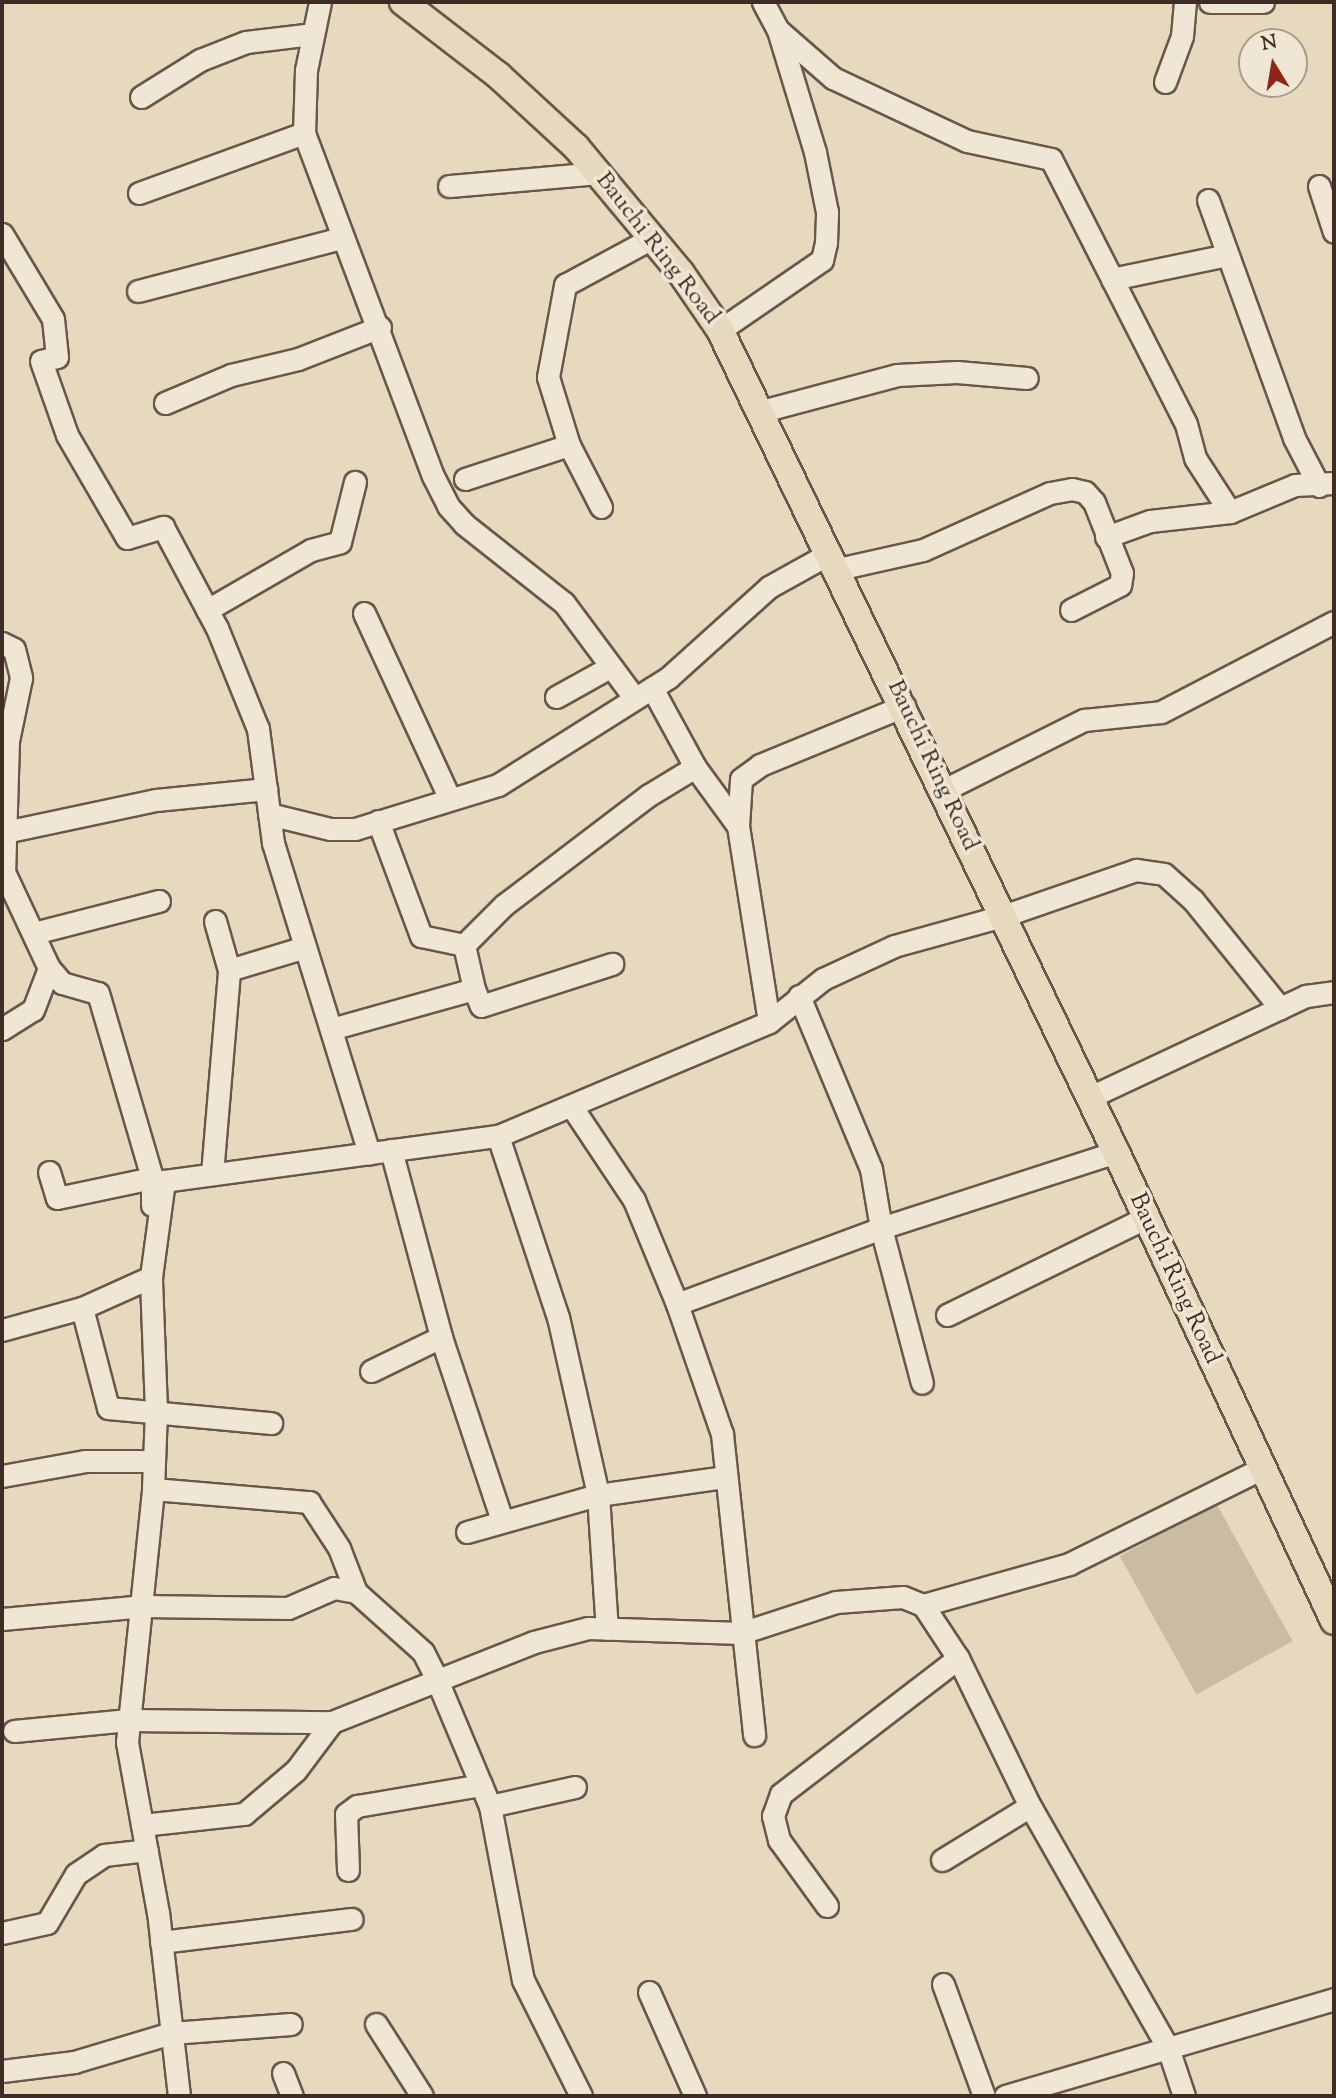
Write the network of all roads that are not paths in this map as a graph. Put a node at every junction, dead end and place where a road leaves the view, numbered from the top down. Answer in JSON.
{"nodes":[{"id":1,"x":320,"y":2,"type":"edge"},
{"id":2,"x":403,"y":2,"type":"edge"},
{"id":3,"x":763,"y":2,"type":"edge"},
{"id":4,"x":1185,"y":2,"type":"edge"},
{"id":5,"x":1210,"y":2,"type":"edge"},
{"id":6,"x":1263,"y":2,"type":"edge"},
{"id":7,"x":778,"y":30,"type":"junction"},
{"id":8,"x":312,"y":34,"type":"junction"},
{"id":9,"x":1166,"y":82,"type":"dead end"},
{"id":10,"x":141,"y":97,"type":"dead end"},
{"id":11,"x":304,"y":133,"type":"junction"},
{"id":12,"x":599,"y":173,"type":"junction"},
{"id":13,"x":449,"y":186,"type":"dead end"},
{"id":14,"x":1319,"y":186,"type":"dead end"},
{"id":15,"x":139,"y":193,"type":"dead end"},
{"id":16,"x":1208,"y":201,"type":"dead end"},
{"id":17,"x":1334,"y":232,"type":"edge"},
{"id":18,"x":2,"y":234,"type":"edge"},
{"id":19,"x":341,"y":238,"type":"junction"},
{"id":20,"x":652,"y":238,"type":"junction"},
{"id":21,"x":1227,"y":255,"type":"junction"},
{"id":22,"x":1112,"y":279,"type":"junction"},
{"id":23,"x":138,"y":291,"type":"dead end"},
{"id":24,"x":380,"y":327,"type":"junction"},
{"id":25,"x":720,"y":330,"type":"junction"},
{"id":26,"x":1027,"y":378,"type":"dead end"},
{"id":27,"x":165,"y":403,"type":"dead end"},
{"id":28,"x":762,"y":411,"type":"junction"},
{"id":29,"x":569,"y":444,"type":"junction"},
{"id":30,"x":465,"y":479,"type":"dead end"},
{"id":31,"x":355,"y":482,"type":"dead end"},
{"id":32,"x":1326,"y":484,"type":"edge"},
{"id":33,"x":601,"y":507,"type":"dead end"},
{"id":34,"x":1230,"y":512,"type":"junction"},
{"id":35,"x":1106,"y":537,"type":"junction"},
{"id":36,"x":834,"y":561,"type":"junction"},
{"id":37,"x":207,"y":610,"type":"junction"},
{"id":38,"x":1071,"y":610,"type":"dead end"},
{"id":39,"x":364,"y":613,"type":"dead end"},
{"id":40,"x":1334,"y":622,"type":"edge"},
{"id":41,"x":2,"y":643,"type":"edge"},
{"id":42,"x":610,"y":667,"type":"junction"},
{"id":43,"x":643,"y":692,"type":"junction"},
{"id":44,"x":556,"y":697,"type":"dead end"},
{"id":45,"x":904,"y":706,"type":"junction"},
{"id":46,"x":5,"y":741,"type":"edge"},
{"id":47,"x":695,"y":767,"type":"junction"},
{"id":48,"x":266,"y":789,"type":"junction"},
{"id":49,"x":944,"y":790,"type":"junction"},
{"id":50,"x":450,"y":799,"type":"junction"},
{"id":51,"x":269,"y":814,"type":"junction"},
{"id":52,"x":378,"y":821,"type":"junction"},
{"id":53,"x":738,"y":826,"type":"junction"},
{"id":54,"x":5,"y":832,"type":"junction"},
{"id":55,"x":159,"y":901,"type":"dead end"},
{"id":56,"x":1003,"y":916,"type":"junction"},
{"id":57,"x":215,"y":921,"type":"dead end"},
{"id":58,"x":34,"y":933,"type":"junction"},
{"id":59,"x":464,"y":945,"type":"junction"},
{"id":60,"x":305,"y":947,"type":"junction"},
{"id":61,"x":612,"y":964,"type":"dead end"},
{"id":62,"x":49,"y":968,"type":"junction"},
{"id":63,"x":229,"y":970,"type":"junction"},
{"id":64,"x":474,"y":989,"type":"junction"},
{"id":65,"x":1334,"y":992,"type":"edge"},
{"id":66,"x":799,"y":996,"type":"junction"},
{"id":67,"x":1280,"y":1008,"type":"junction"},
{"id":68,"x":769,"y":1022,"type":"junction"},
{"id":69,"x":2,"y":1029,"type":"edge"},
{"id":70,"x":331,"y":1029,"type":"junction"},
{"id":71,"x":1088,"y":1098,"type":"junction"},
{"id":72,"x":572,"y":1107,"type":"junction"},
{"id":73,"x":498,"y":1136,"type":"junction"},
{"id":74,"x":391,"y":1150,"type":"junction"},
{"id":75,"x":1116,"y":1152,"type":"junction"},
{"id":76,"x":369,"y":1153,"type":"junction"},
{"id":77,"x":49,"y":1172,"type":"dead end"},
{"id":78,"x":212,"y":1174,"type":"junction"},
{"id":79,"x":152,"y":1178,"type":"junction"},
{"id":80,"x":1145,"y":1218,"type":"junction"},
{"id":81,"x":881,"y":1228,"type":"junction"},
{"id":82,"x":154,"y":1244,"type":"junction"},
{"id":83,"x":151,"y":1277,"type":"junction"},
{"id":84,"x":677,"y":1304,"type":"junction"},
{"id":85,"x":82,"y":1308,"type":"junction"},
{"id":86,"x":947,"y":1315,"type":"dead end"},
{"id":87,"x":2,"y":1330,"type":"edge"},
{"id":88,"x":441,"y":1337,"type":"junction"},
{"id":89,"x":371,"y":1371,"type":"dead end"},
{"id":90,"x":922,"y":1383,"type":"dead end"},
{"id":91,"x":156,"y":1410,"type":"junction"},
{"id":92,"x":271,"y":1423,"type":"dead end"},
{"id":93,"x":154,"y":1461,"type":"junction"},
{"id":94,"x":1262,"y":1468,"type":"junction"},
{"id":95,"x":2,"y":1476,"type":"edge"},
{"id":96,"x":724,"y":1477,"type":"junction"},
{"id":97,"x":153,"y":1489,"type":"junction"},
{"id":98,"x":598,"y":1495,"type":"junction"},
{"id":99,"x":502,"y":1520,"type":"junction"},
{"id":100,"x":467,"y":1532,"type":"dead end"},
{"id":101,"x":356,"y":1592,"type":"junction"},
{"id":102,"x":144,"y":1605,"type":"junction"},
{"id":103,"x":923,"y":1605,"type":"junction"},
{"id":104,"x":2,"y":1619,"type":"edge"},
{"id":105,"x":1334,"y":1621,"type":"edge"},
{"id":106,"x":607,"y":1629,"type":"junction"},
{"id":107,"x":741,"y":1633,"type":"junction"},
{"id":108,"x":957,"y":1658,"type":"junction"},
{"id":109,"x":437,"y":1681,"type":"junction"},
{"id":110,"x":128,"y":1720,"type":"junction"},
{"id":111,"x":332,"y":1722,"type":"junction"},
{"id":112,"x":14,"y":1731,"type":"dead end"},
{"id":113,"x":754,"y":1735,"type":"dead end"},
{"id":114,"x":481,"y":1785,"type":"junction"},
{"id":115,"x":575,"y":1787,"type":"dead end"},
{"id":116,"x":490,"y":1806,"type":"junction"},
{"id":117,"x":1030,"y":1806,"type":"junction"},
{"id":118,"x":142,"y":1825,"type":"junction"},
{"id":119,"x":147,"y":1850,"type":"junction"},
{"id":120,"x":942,"y":1860,"type":"dead end"},
{"id":121,"x":348,"y":1870,"type":"dead end"},
{"id":122,"x":827,"y":1906,"type":"dead end"},
{"id":123,"x":352,"y":1919,"type":"dead end"},
{"id":124,"x":2,"y":1933,"type":"edge"},
{"id":125,"x":162,"y":1942,"type":"junction"},
{"id":126,"x":943,"y":1984,"type":"dead end"},
{"id":127,"x":649,"y":1992,"type":"dead end"},
{"id":128,"x":1334,"y":1999,"type":"edge"},
{"id":129,"x":291,"y":2024,"type":"dead end"},
{"id":130,"x":376,"y":2024,"type":"dead end"},
{"id":131,"x":171,"y":2033,"type":"junction"},
{"id":132,"x":1168,"y":2048,"type":"junction"},
{"id":133,"x":2,"y":2071,"type":"edge"},
{"id":134,"x":283,"y":2073,"type":"dead end"},
{"id":135,"x":179,"y":2096,"type":"edge"},
{"id":136,"x":292,"y":2096,"type":"edge"},
{"id":137,"x":422,"y":2096,"type":"edge"},
{"id":138,"x":581,"y":2096,"type":"edge"},
{"id":139,"x":695,"y":2096,"type":"edge"},
{"id":140,"x":984,"y":2096,"type":"edge"},
{"id":141,"x":1005,"y":2096,"type":"edge"},
{"id":142,"x":1184,"y":2096,"type":"edge"}],
"edges":[{"from":1,"to":8,"type":"street"},
{"from":2,"to":12,"type":"main road","name":"Bauchi Ring Road"},
{"from":3,"to":7,"type":"street"},
{"from":4,"to":9,"type":"street"},
{"from":5,"to":6,"type":"street"},
{"from":7,"to":22,"type":"street"},
{"from":7,"to":25,"type":"street"},
{"from":8,"to":10,"type":"street"},
{"from":8,"to":11,"type":"street"},
{"from":11,"to":15,"type":"street"},
{"from":11,"to":19,"type":"street"},
{"from":12,"to":13,"type":"street"},
{"from":12,"to":20,"type":"main road","name":"Bauchi Ring Road"},
{"from":14,"to":17,"type":"street"},
{"from":16,"to":21,"type":"street"},
{"from":18,"to":37,"type":"street"},
{"from":19,"to":23,"type":"street"},
{"from":19,"to":24,"type":"street"},
{"from":20,"to":25,"type":"main road","name":"Bauchi Ring Road"},
{"from":20,"to":29,"type":"street"},
{"from":21,"to":22,"type":"street"},
{"from":21,"to":32,"type":"street"},
{"from":22,"to":34,"type":"street"},
{"from":24,"to":27,"type":"street"},
{"from":24,"to":42,"type":"street"},
{"from":25,"to":28,"type":"main road","name":"Bauchi Ring Road"},
{"from":26,"to":28,"type":"street"},
{"from":28,"to":36,"type":"main road","name":"Bauchi Ring Road"},
{"from":29,"to":30,"type":"street"},
{"from":29,"to":33,"type":"street"},
{"from":31,"to":37,"type":"street"},
{"from":32,"to":34,"type":"street"},
{"from":34,"to":35,"type":"street"},
{"from":35,"to":36,"type":"street"},
{"from":35,"to":38,"type":"street"},
{"from":36,"to":43,"type":"street"},
{"from":36,"to":45,"type":"main road","name":"Bauchi Ring Road"},
{"from":37,"to":48,"type":"street"},
{"from":39,"to":50,"type":"street"},
{"from":40,"to":49,"type":"street"},
{"from":41,"to":46,"type":"street"},
{"from":42,"to":43,"type":"street"},
{"from":42,"to":44,"type":"street"},
{"from":43,"to":47,"type":"street"},
{"from":43,"to":50,"type":"street"},
{"from":45,"to":49,"type":"main road","name":"Bauchi Ring Road"},
{"from":45,"to":53,"type":"street"},
{"from":46,"to":54,"type":"street"},
{"from":47,"to":53,"type":"street"},
{"from":47,"to":59,"type":"street"},
{"from":48,"to":51,"type":"street"},
{"from":48,"to":54,"type":"street"},
{"from":49,"to":56,"type":"main road","name":"Bauchi Ring Road"},
{"from":50,"to":52,"type":"street"},
{"from":51,"to":52,"type":"street"},
{"from":51,"to":60,"type":"street"},
{"from":52,"to":59,"type":"street"},
{"from":53,"to":68,"type":"street"},
{"from":54,"to":58,"type":"street"},
{"from":55,"to":58,"type":"street"},
{"from":56,"to":66,"type":"street"},
{"from":56,"to":67,"type":"street"},
{"from":56,"to":71,"type":"main road","name":"Bauchi Ring Road"},
{"from":57,"to":63,"type":"street"},
{"from":58,"to":62,"type":"street"},
{"from":59,"to":64,"type":"street"},
{"from":60,"to":63,"type":"street"},
{"from":60,"to":70,"type":"street"},
{"from":61,"to":64,"type":"street"},
{"from":62,"to":69,"type":"street"},
{"from":62,"to":79,"type":"street"},
{"from":63,"to":78,"type":"street"},
{"from":64,"to":70,"type":"street"},
{"from":65,"to":67,"type":"street"},
{"from":66,"to":68,"type":"street"},
{"from":66,"to":81,"type":"street"},
{"from":67,"to":71,"type":"street"},
{"from":68,"to":72,"type":"street"},
{"from":70,"to":76,"type":"street"},
{"from":71,"to":75,"type":"main road","name":"Bauchi Ring Road"},
{"from":72,"to":73,"type":"street"},
{"from":72,"to":84,"type":"street"},
{"from":73,"to":74,"type":"street"},
{"from":73,"to":98,"type":"street"},
{"from":74,"to":76,"type":"street"},
{"from":74,"to":88,"type":"street"},
{"from":75,"to":80,"type":"main road","name":"Bauchi Ring Road"},
{"from":75,"to":81,"type":"street"},
{"from":76,"to":78,"type":"street"},
{"from":77,"to":79,"type":"street"},
{"from":78,"to":82,"type":"street"},
{"from":79,"to":82,"type":"street"},
{"from":80,"to":86,"type":"street"},
{"from":80,"to":94,"type":"main road","name":"Bauchi Ring Road"},
{"from":81,"to":84,"type":"street"},
{"from":81,"to":90,"type":"street"},
{"from":82,"to":83,"type":"street"},
{"from":83,"to":85,"type":"street"},
{"from":83,"to":91,"type":"street"},
{"from":84,"to":96,"type":"street"},
{"from":85,"to":87,"type":"street"},
{"from":85,"to":91,"type":"street"},
{"from":88,"to":89,"type":"street"},
{"from":88,"to":99,"type":"street"},
{"from":91,"to":92,"type":"street"},
{"from":91,"to":93,"type":"street"},
{"from":93,"to":95,"type":"street"},
{"from":93,"to":97,"type":"street"},
{"from":94,"to":103,"type":"street"},
{"from":94,"to":105,"type":"main road","name":"Bauchi Ring Road"},
{"from":96,"to":98,"type":"street"},
{"from":96,"to":107,"type":"street"},
{"from":97,"to":101,"type":"street"},
{"from":97,"to":102,"type":"street"},
{"from":98,"to":99,"type":"street"},
{"from":98,"to":106,"type":"street"},
{"from":99,"to":100,"type":"street"},
{"from":101,"to":102,"type":"street"},
{"from":101,"to":109,"type":"street"},
{"from":102,"to":104,"type":"street"},
{"from":102,"to":110,"type":"street"},
{"from":103,"to":107,"type":"street"},
{"from":103,"to":108,"type":"street"},
{"from":106,"to":107,"type":"street"},
{"from":106,"to":109,"type":"street"},
{"from":107,"to":113,"type":"street"},
{"from":108,"to":117,"type":"street"},
{"from":108,"to":122,"type":"street"},
{"from":109,"to":111,"type":"street"},
{"from":109,"to":114,"type":"street"},
{"from":110,"to":111,"type":"street"},
{"from":110,"to":112,"type":"street"},
{"from":110,"to":118,"type":"street"},
{"from":111,"to":118,"type":"street"},
{"from":114,"to":116,"type":"street"},
{"from":114,"to":121,"type":"street"},
{"from":115,"to":116,"type":"street"},
{"from":116,"to":138,"type":"street"},
{"from":117,"to":120,"type":"street"},
{"from":117,"to":132,"type":"street"},
{"from":118,"to":119,"type":"street"},
{"from":119,"to":124,"type":"street"},
{"from":119,"to":125,"type":"street"},
{"from":123,"to":125,"type":"street"},
{"from":125,"to":131,"type":"street"},
{"from":126,"to":140,"type":"street"},
{"from":127,"to":139,"type":"street"},
{"from":128,"to":132,"type":"street"},
{"from":129,"to":131,"type":"street"},
{"from":130,"to":137,"type":"street"},
{"from":131,"to":133,"type":"street"},
{"from":131,"to":135,"type":"street"},
{"from":132,"to":141,"type":"street"},
{"from":132,"to":142,"type":"street"},
{"from":134,"to":136,"type":"street"}]}
